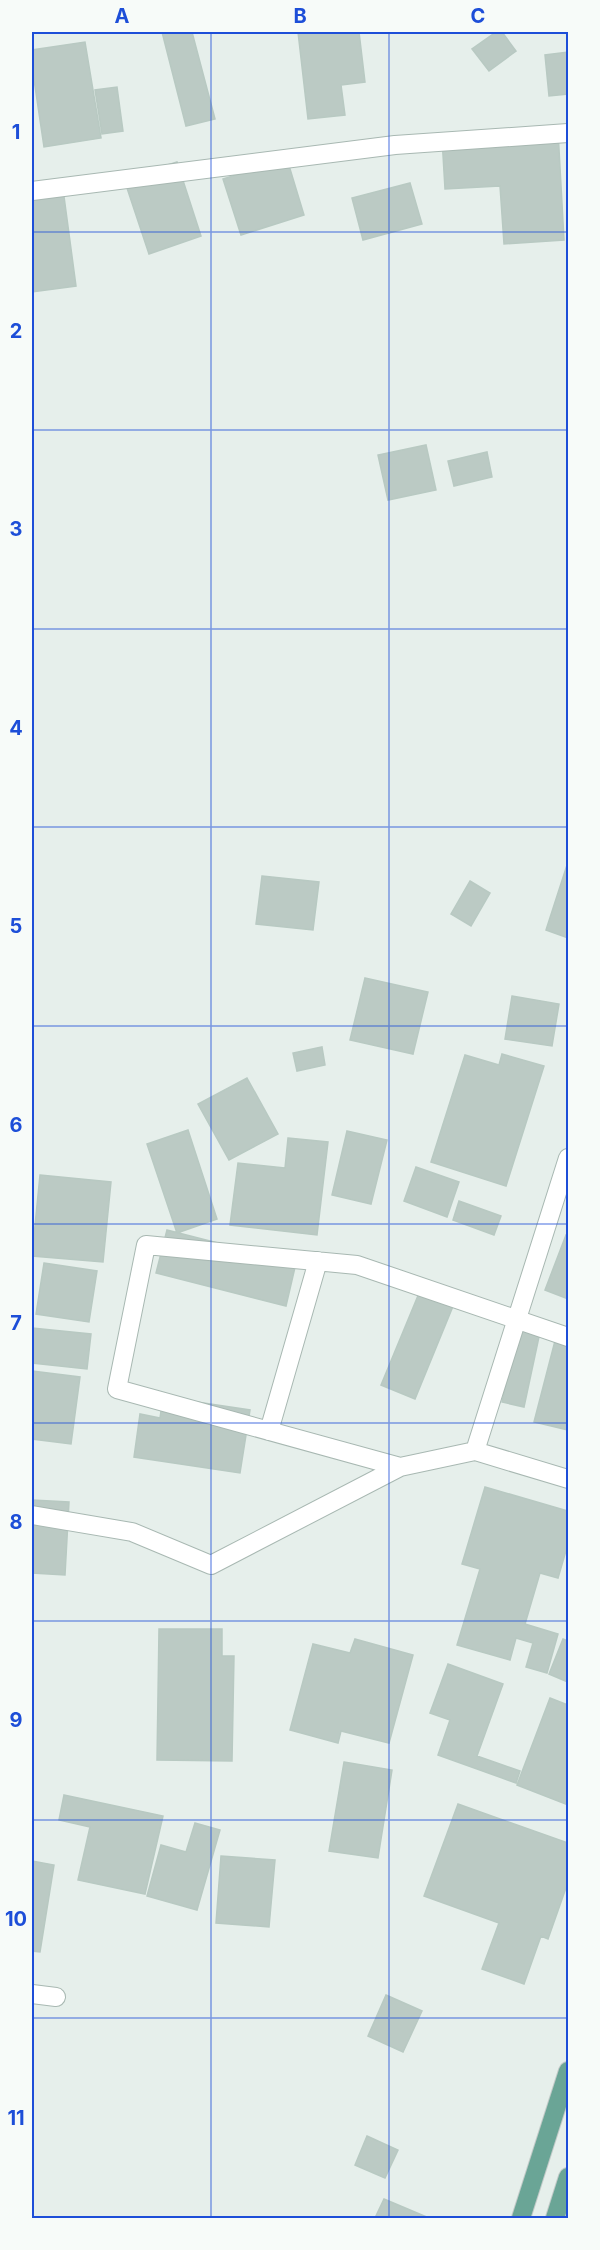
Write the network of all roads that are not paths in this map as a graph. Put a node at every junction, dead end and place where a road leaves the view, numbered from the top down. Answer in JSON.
{"nodes":[{"id":1,"x":568,"y":133,"type":"edge"},
{"id":2,"x":32,"y":191,"type":"edge"},
{"id":3,"x":567,"y":1169,"type":"edge"},
{"id":4,"x":318,"y":1261,"type":"junction"},
{"id":5,"x":517,"y":1319,"type":"junction"},
{"id":6,"x":568,"y":1336,"type":"edge"},
{"id":7,"x":269,"y":1431,"type":"junction"},
{"id":8,"x":475,"y":1451,"type":"junction"},
{"id":9,"x":400,"y":1467,"type":"junction"},
{"id":10,"x":568,"y":1479,"type":"edge"},
{"id":11,"x":32,"y":1515,"type":"edge"},
{"id":12,"x":32,"y":1994,"type":"edge"},
{"id":13,"x":56,"y":1997,"type":"dead end"},
{"id":14,"x":568,"y":2071,"type":"edge"},
{"id":15,"x":568,"y":2177,"type":"edge"},
{"id":16,"x":521,"y":2218,"type":"edge"},
{"id":17,"x":555,"y":2218,"type":"edge"}],
"edges":[{"from":1,"to":2,"type":"street"},
{"from":3,"to":5,"type":"street"},
{"from":4,"to":5,"type":"street"},
{"from":4,"to":7,"type":"street"},
{"from":4,"to":7,"type":"street"},
{"from":5,"to":6,"type":"street"},
{"from":5,"to":8,"type":"street"},
{"from":7,"to":9,"type":"street"},
{"from":8,"to":9,"type":"street"},
{"from":8,"to":10,"type":"street"},
{"from":9,"to":11,"type":"street"},
{"from":12,"to":13,"type":"street"},
{"from":14,"to":16,"type":"main road"},
{"from":15,"to":17,"type":"main road"}]}
